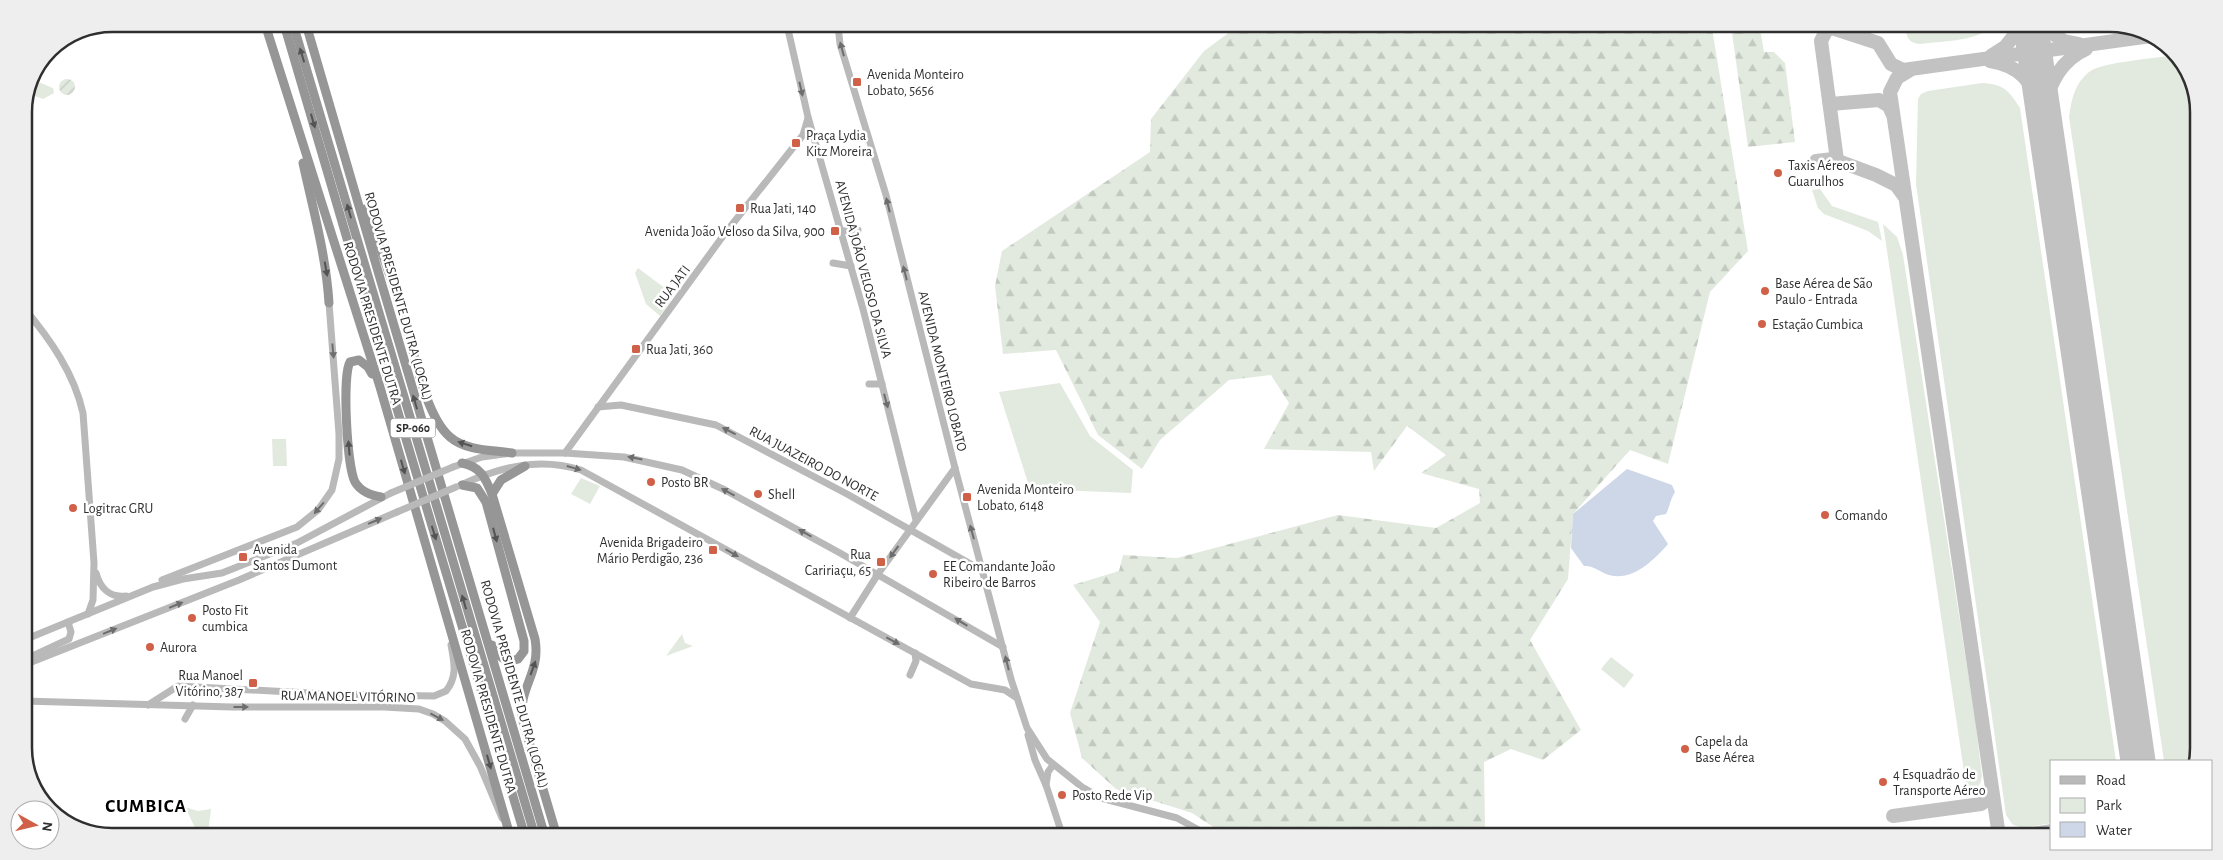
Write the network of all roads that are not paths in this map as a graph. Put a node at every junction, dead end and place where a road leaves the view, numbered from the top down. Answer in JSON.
{"nodes":[{"id":1,"x":268,"y":32,"type":"edge"},
{"id":2,"x":286,"y":32,"type":"edge"},
{"id":3,"x":295,"y":32,"type":"edge"},
{"id":4,"x":308,"y":32,"type":"edge"},
{"id":5,"x":790,"y":32,"type":"edge"},
{"id":6,"x":839,"y":32,"type":"edge"},
{"id":7,"x":289,"y":102,"type":"junction"},
{"id":8,"x":808,"y":118,"type":"junction"},
{"id":9,"x":813,"y":133,"type":"junction"},
{"id":10,"x":802,"y":135,"type":"junction"},
{"id":11,"x":352,"y":184,"type":"junction"},
{"id":12,"x":858,"y":230,"type":"dead end"},
{"id":13,"x":841,"y":231,"type":"junction"},
{"id":14,"x":833,"y":263,"type":"dead end"},
{"id":15,"x":851,"y":266,"type":"junction"},
{"id":16,"x":329,"y":302,"type":"joint"},
{"id":17,"x":32,"y":318,"type":"edge"},
{"id":18,"x":869,"y":384,"type":"dead end"},
{"id":19,"x":882,"y":384,"type":"junction"},
{"id":20,"x":380,"y":386,"type":"junction"},
{"id":21,"x":612,"y":388,"type":"junction"},
{"id":22,"x":622,"y":405,"type":"junction"},
{"id":23,"x":598,"y":407,"type":"junction"},
{"id":24,"x":512,"y":453,"type":"junction"},
{"id":25,"x":565,"y":453,"type":"junction"},
{"id":26,"x":457,"y":465,"type":"junction"},
{"id":27,"x":526,"y":466,"type":"junction"},
{"id":28,"x":955,"y":468,"type":"junction"},
{"id":29,"x":484,"y":475,"type":"junction"},
{"id":30,"x":459,"y":486,"type":"junction"},
{"id":31,"x":492,"y":494,"type":"junction"},
{"id":32,"x":381,"y":498,"type":"junction"},
{"id":33,"x":912,"y":500,"type":"junction"},
{"id":34,"x":927,"y":505,"type":"junction"},
{"id":35,"x":916,"y":520,"type":"junction"},
{"id":36,"x":910,"y":529,"type":"junction"},
{"id":37,"x":94,"y":563,"type":"junction"},
{"id":38,"x":983,"y":571,"type":"junction"},
{"id":39,"x":878,"y":574,"type":"junction"},
{"id":40,"x":153,"y":587,"type":"junction"},
{"id":41,"x":132,"y":595,"type":"junction"},
{"id":42,"x":88,"y":614,"type":"junction"},
{"id":43,"x":446,"y":614,"type":"junction"},
{"id":44,"x":850,"y":618,"type":"junction"},
{"id":45,"x":68,"y":622,"type":"junction"},
{"id":46,"x":485,"y":632,"type":"junction"},
{"id":47,"x":33,"y":636,"type":"edge"},
{"id":48,"x":1003,"y":647,"type":"junction"},
{"id":49,"x":915,"y":653,"type":"junction"},
{"id":50,"x":33,"y":656,"type":"edge"},
{"id":51,"x":33,"y":661,"type":"edge"},
{"id":52,"x":910,"y":675,"type":"dead end"},
{"id":53,"x":1011,"y":679,"type":"junction"},
{"id":54,"x":1000,"y":689,"type":"junction"},
{"id":55,"x":1017,"y":698,"type":"junction"},
{"id":56,"x":33,"y":701,"type":"edge"},
{"id":57,"x":148,"y":705,"type":"junction"},
{"id":58,"x":193,"y":706,"type":"junction"},
{"id":59,"x":185,"y":719,"type":"dead end"},
{"id":60,"x":1027,"y":725,"type":"junction"},
{"id":61,"x":1054,"y":765,"type":"junction"},
{"id":62,"x":1046,"y":785,"type":"junction"},
{"id":63,"x":507,"y":828,"type":"edge"},
{"id":64,"x":508,"y":828,"type":"edge"},
{"id":65,"x":523,"y":828,"type":"edge"},
{"id":66,"x":533,"y":828,"type":"edge"},
{"id":67,"x":543,"y":828,"type":"edge"},
{"id":68,"x":555,"y":828,"type":"edge"},
{"id":69,"x":1060,"y":828,"type":"edge"},
{"id":70,"x":1196,"y":828,"type":"edge"}],
"edges":[{"from":1,"to":7,"type":"highway","name":"RODOVIA PRESIDENTE DUTRA","number":"SP-060"},
{"from":2,"to":65,"type":"highway","name":"RODOVIA PRESIDENTE DUTRA","number":"SP-060","one_way":true},
{"from":66,"to":3,"type":"highway","name":"RODOVIA PRESIDENTE DUTRA","number":"SP-060","one_way":true},
{"from":4,"to":11,"type":"highway","name":"RODOVIA PRESIDENTE DUTRA (LOCAL)","number":"SP-060"},
{"from":5,"to":8,"type":"main road","name":"AVENIDA JOÃO VELOSO DA SILVA","one_way":true},
{"from":28,"to":6,"type":"main road","name":"AVENIDA MONTEIRO LOBATO","one_way":true},
{"from":7,"to":16,"type":"highway","one_way":true},
{"from":7,"to":20,"type":"highway","name":"RODOVIA PRESIDENTE DUTRA","number":"SP-060"},
{"from":8,"to":9,"type":"main road","name":"AVENIDA JOÃO VELOSO DA SILVA"},
{"from":8,"to":10,"type":"main road","name":"RUA JATI"},
{"from":9,"to":10,"type":"main road"},
{"from":9,"to":13,"type":"main road","name":"AVENIDA JOÃO VELOSO DA SILVA"},
{"from":10,"to":21,"type":"main road","name":"RUA JATI"},
{"from":24,"to":11,"type":"highway","one_way":true},
{"from":46,"to":11,"type":"highway","name":"RODOVIA PRESIDENTE DUTRA (LOCAL)","number":"SP-060","one_way":true},
{"from":12,"to":13,"type":"main road"},
{"from":13,"to":15,"type":"main road","name":"AVENIDA JOÃO VELOSO DA SILVA"},
{"from":14,"to":15,"type":"main road"},
{"from":15,"to":19,"type":"main road","name":"AVENIDA JOÃO VELOSO DA SILVA"},
{"from":16,"to":40,"type":"main road","one_way":true},
{"from":17,"to":37,"type":"main road"},
{"from":18,"to":19,"type":"main road"},
{"from":19,"to":33,"type":"main road","name":"AVENIDA JOÃO VELOSO DA SILVA","one_way":true},
{"from":32,"to":20,"type":"highway","one_way":true},
{"from":20,"to":43,"type":"highway","name":"RODOVIA PRESIDENTE DUTRA","number":"SP-060","one_way":true},
{"from":21,"to":22,"type":"main road"},
{"from":21,"to":23,"type":"main road","name":"RUA JATI"},
{"from":22,"to":23,"type":"main road","name":"RUA JUAZEIRO DO NORTE"},
{"from":36,"to":22,"type":"main road","name":"RUA JUAZEIRO DO NORTE","one_way":true},
{"from":23,"to":25,"type":"main road","name":"RUA JATI"},
{"from":24,"to":25,"type":"main road"},
{"from":24,"to":26,"type":"main road"},
{"from":39,"to":25,"type":"main road","one_way":true},
{"from":26,"to":29,"type":"highway"},
{"from":26,"to":32,"type":"main road","bridge":true},
{"from":27,"to":29,"type":"main road"},
{"from":27,"to":31,"type":"highway"},
{"from":27,"to":44,"type":"main road","one_way":true},
{"from":28,"to":34,"type":"main road"},
{"from":38,"to":28,"type":"main road","name":"AVENIDA MONTEIRO LOBATO","one_way":true},
{"from":29,"to":30,"type":"main road"},
{"from":29,"to":31,"type":"highway"},
{"from":30,"to":46,"type":"highway","one_way":true},
{"from":51,"to":30,"type":"main road","one_way":true,"bridge":true},
{"from":68,"to":31,"type":"highway","one_way":true},
{"from":32,"to":40,"type":"main road"},
{"from":33,"to":34,"type":"main road"},
{"from":33,"to":35,"type":"main road","name":"AVENIDA JOÃO VELOSO DA SILVA"},
{"from":34,"to":35,"type":"main road"},
{"from":35,"to":36,"type":"main road"},
{"from":36,"to":38,"type":"main road","name":"RUA JUAZEIRO DO NORTE"},
{"from":36,"to":39,"type":"main road","one_way":true},
{"from":37,"to":41,"type":"main road"},
{"from":37,"to":42,"type":"main road"},
{"from":38,"to":48,"type":"main road","name":"AVENIDA MONTEIRO LOBATO"},
{"from":39,"to":44,"type":"main road"},
{"from":48,"to":39,"type":"main road","one_way":true},
{"from":40,"to":41,"type":"main road"},
{"from":41,"to":42,"type":"main road"},
{"from":42,"to":45,"type":"main road"},
{"from":43,"to":57,"type":"main road","name":"RUA MANOEL VITÓRINO"},
{"from":43,"to":64,"type":"highway","name":"RODOVIA PRESIDENTE DUTRA","number":"SP-060","one_way":true},
{"from":44,"to":49,"type":"main road","one_way":true},
{"from":45,"to":47,"type":"main road"},
{"from":45,"to":50,"type":"main road"},
{"from":46,"to":67,"type":"highway","name":"RODOVIA PRESIDENTE DUTRA (LOCAL)","number":"SP-060"},
{"from":53,"to":48,"type":"main road","name":"AVENIDA MONTEIRO LOBATO","one_way":true},
{"from":49,"to":52,"type":"main road"},
{"from":49,"to":54,"type":"main road"},
{"from":53,"to":54,"type":"main road"},
{"from":53,"to":55,"type":"main road","name":"AVENIDA MONTEIRO LOBATO"},
{"from":54,"to":55,"type":"main road"},
{"from":55,"to":60,"type":"main road","name":"AVENIDA MONTEIRO LOBATO"},
{"from":56,"to":57,"type":"main road","name":"RUA MANOEL VITÓRINO"},
{"from":57,"to":58,"type":"main road","name":"RUA MANOEL VITÓRINO"},
{"from":58,"to":59,"type":"main road"},
{"from":58,"to":63,"type":"main road","name":"RUA MANOEL VITÓRINO","one_way":true},
{"from":60,"to":61,"type":"main road","name":"AVENIDA MONTEIRO LOBATO"},
{"from":60,"to":62,"type":"main road"},
{"from":61,"to":62,"type":"main road"},
{"from":61,"to":70,"type":"main road","name":"AVENIDA MONTEIRO LOBATO"},
{"from":62,"to":69,"type":"main road"}]}
